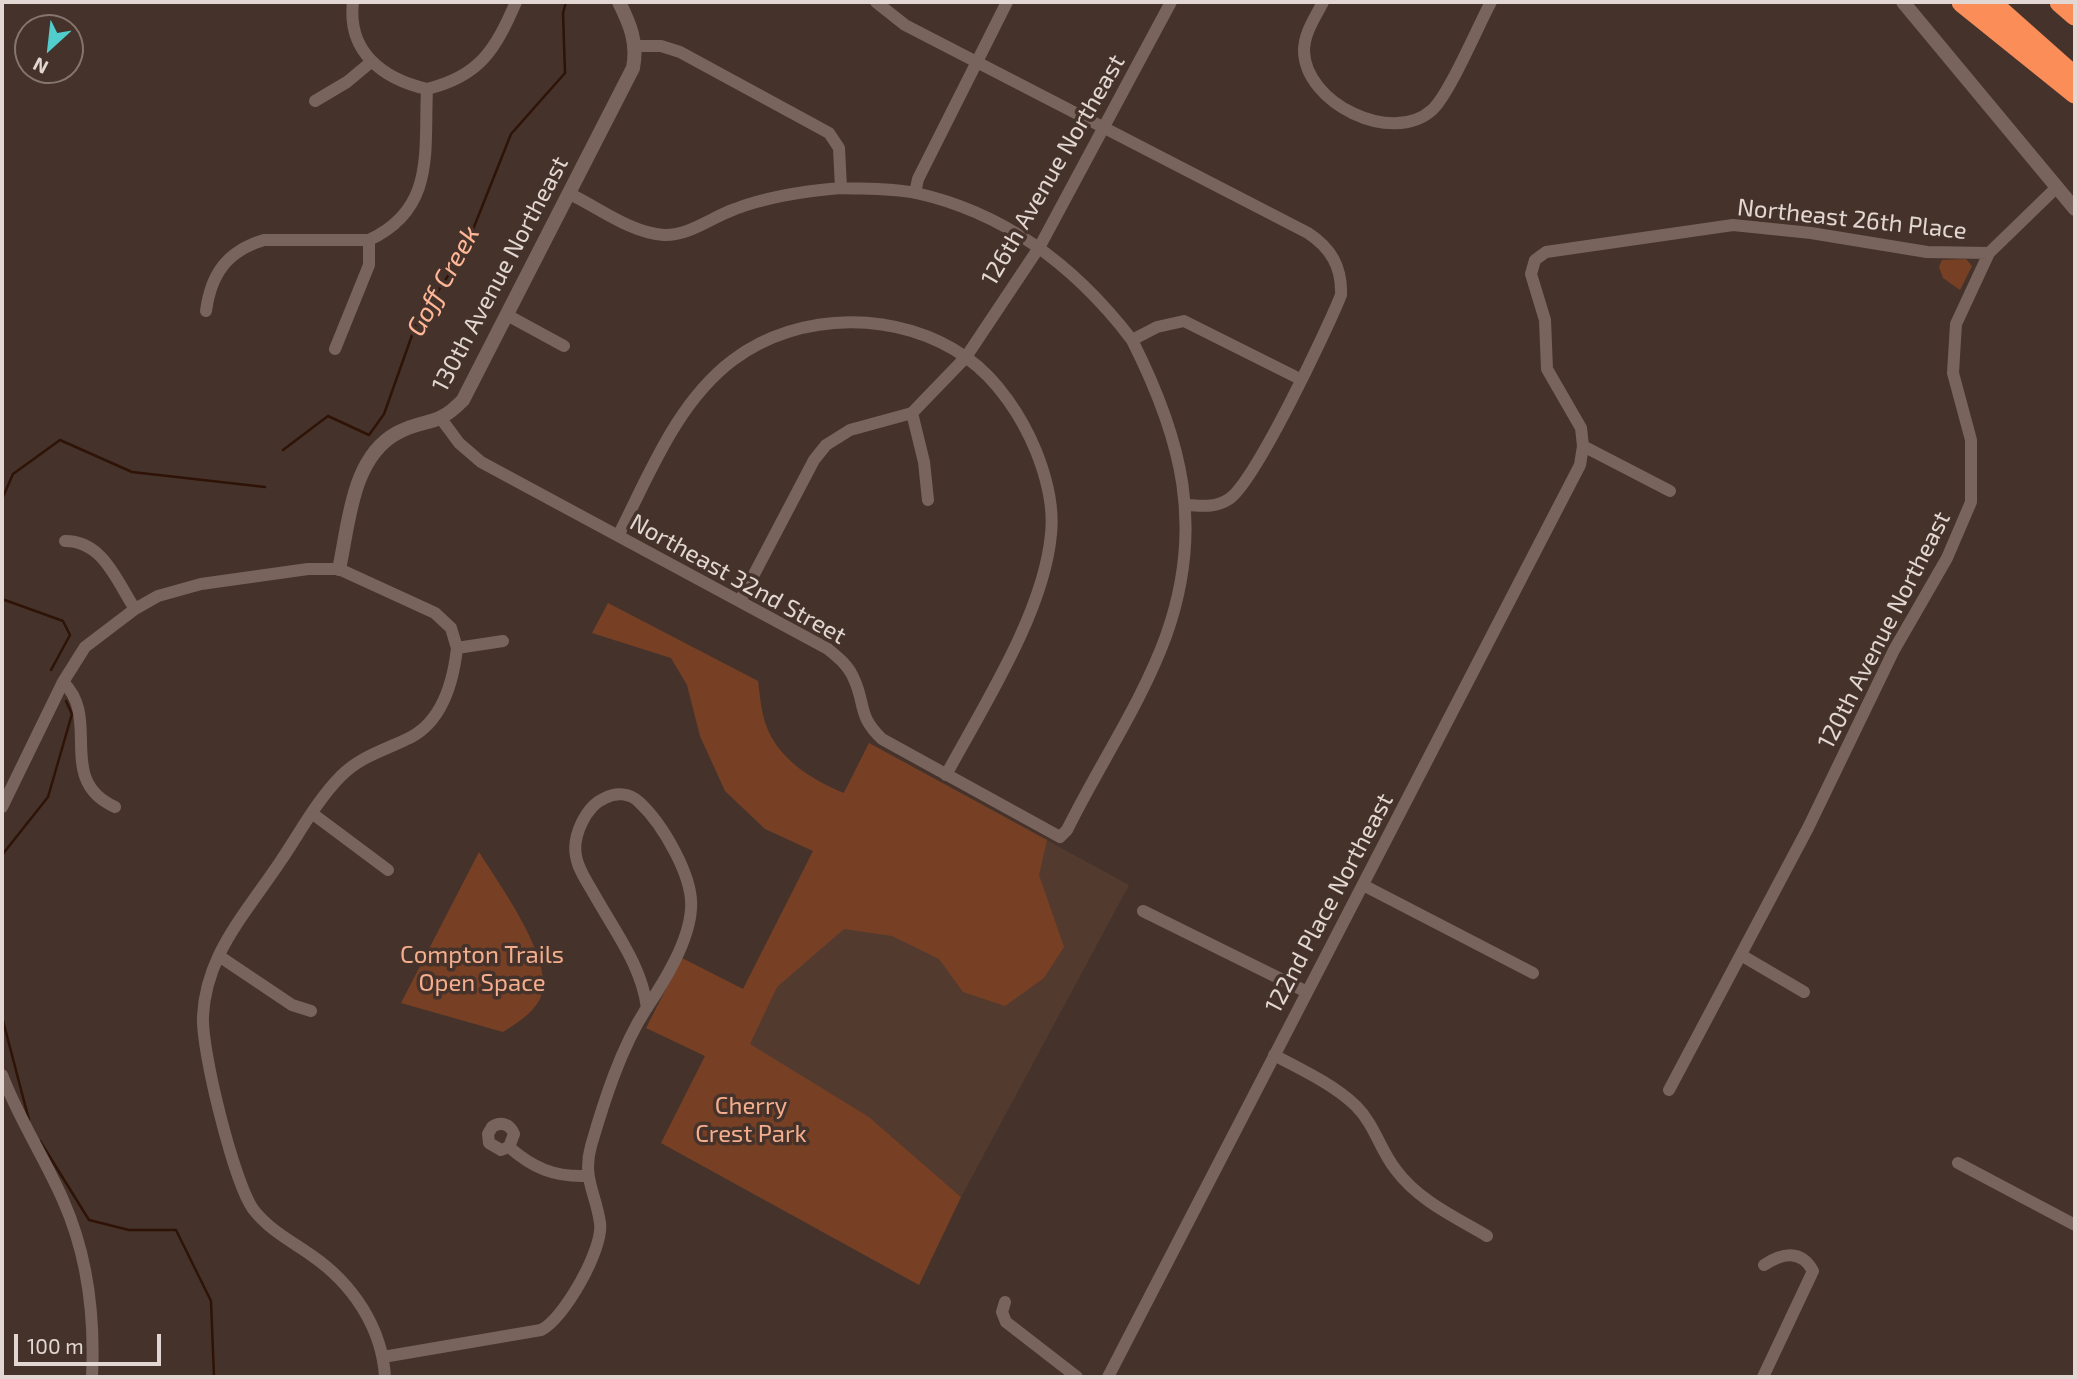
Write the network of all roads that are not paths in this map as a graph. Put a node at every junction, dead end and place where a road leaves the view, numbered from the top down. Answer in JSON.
{"nodes":[{"id":1,"x":353,"y":2,"type":"edge"},
{"id":2,"x":516,"y":2,"type":"edge"},
{"id":3,"x":619,"y":2,"type":"edge"},
{"id":4,"x":876,"y":2,"type":"edge"},
{"id":5,"x":1007,"y":2,"type":"edge"},
{"id":6,"x":1171,"y":2,"type":"edge"},
{"id":7,"x":1323,"y":2,"type":"edge"},
{"id":8,"x":1491,"y":2,"type":"edge"},
{"id":9,"x":1903,"y":2,"type":"edge"},
{"id":10,"x":1962,"y":2,"type":"edge"},
{"id":11,"x":1990,"y":2,"type":"edge"},
{"id":12,"x":2060,"y":2,"type":"edge"},
{"id":13,"x":2066,"y":2,"type":"edge"},
{"id":14,"x":2075,"y":15,"type":"edge"},
{"id":15,"x":635,"y":46,"type":"junction"},
{"id":16,"x":370,"y":62,"type":"junction"},
{"id":17,"x":976,"y":62,"type":"junction"},
{"id":18,"x":2075,"y":77,"type":"edge"},
{"id":19,"x":427,"y":89,"type":"junction"},
{"id":20,"x":2075,"y":93,"type":"edge"},
{"id":21,"x":315,"y":101,"type":"dead end"},
{"id":22,"x":1105,"y":129,"type":"junction"},
{"id":23,"x":2057,"y":187,"type":"junction"},
{"id":24,"x":841,"y":188,"type":"junction"},
{"id":25,"x":915,"y":193,"type":"junction"},
{"id":26,"x":570,"y":194,"type":"junction"},
{"id":27,"x":2075,"y":209,"type":"edge"},
{"id":28,"x":369,"y":240,"type":"junction"},
{"id":29,"x":1040,"y":246,"type":"junction"},
{"id":30,"x":1989,"y":253,"type":"junction"},
{"id":31,"x":206,"y":311,"type":"dead end"},
{"id":32,"x":507,"y":316,"type":"junction"},
{"id":33,"x":1132,"y":340,"type":"junction"},
{"id":34,"x":564,"y":346,"type":"dead end"},
{"id":35,"x":335,"y":349,"type":"dead end"},
{"id":36,"x":966,"y":357,"type":"junction"},
{"id":37,"x":1300,"y":379,"type":"junction"},
{"id":38,"x":912,"y":413,"type":"junction"},
{"id":39,"x":442,"y":420,"type":"junction"},
{"id":40,"x":1583,"y":446,"type":"junction"},
{"id":41,"x":1670,"y":491,"type":"dead end"},
{"id":42,"x":928,"y":500,"type":"dead end"},
{"id":43,"x":1187,"y":505,"type":"junction"},
{"id":44,"x":618,"y":536,"type":"junction"},
{"id":45,"x":65,"y":541,"type":"dead end"},
{"id":46,"x":339,"y":569,"type":"junction"},
{"id":47,"x":740,"y":601,"type":"junction"},
{"id":48,"x":135,"y":609,"type":"junction"},
{"id":49,"x":503,"y":641,"type":"dead end"},
{"id":50,"x":457,"y":649,"type":"junction"},
{"id":51,"x":63,"y":682,"type":"junction"},
{"id":52,"x":946,"y":775,"type":"junction"},
{"id":53,"x":2,"y":807,"type":"edge"},
{"id":54,"x":115,"y":807,"type":"dead end"},
{"id":55,"x":313,"y":814,"type":"junction"},
{"id":56,"x":388,"y":870,"type":"dead end"},
{"id":57,"x":1363,"y":885,"type":"junction"},
{"id":58,"x":1143,"y":911,"type":"dead end"},
{"id":59,"x":1741,"y":955,"type":"junction"},
{"id":60,"x":219,"y":956,"type":"junction"},
{"id":61,"x":668,"y":968,"type":"junction"},
{"id":62,"x":637,"y":971,"type":"junction"},
{"id":63,"x":1534,"y":972,"type":"dead end"},
{"id":64,"x":1307,"y":992,"type":"junction"},
{"id":65,"x":1804,"y":992,"type":"dead end"},
{"id":66,"x":647,"y":1008,"type":"junction"},
{"id":67,"x":311,"y":1011,"type":"dead end"},
{"id":68,"x":1274,"y":1055,"type":"junction"},
{"id":69,"x":2,"y":1076,"type":"edge"},
{"id":70,"x":1669,"y":1090,"type":"dead end"},
{"id":71,"x":509,"y":1147,"type":"dead end"},
{"id":72,"x":1958,"y":1163,"type":"dead end"},
{"id":73,"x":586,"y":1176,"type":"junction"},
{"id":74,"x":2075,"y":1225,"type":"edge"},
{"id":75,"x":1487,"y":1236,"type":"dead end"},
{"id":76,"x":1764,"y":1265,"type":"dead end"},
{"id":77,"x":1005,"y":1302,"type":"dead end"},
{"id":78,"x":383,"y":1357,"type":"junction"},
{"id":79,"x":92,"y":1377,"type":"edge"},
{"id":80,"x":385,"y":1377,"type":"edge"},
{"id":81,"x":1077,"y":1377,"type":"edge"},
{"id":82,"x":1108,"y":1377,"type":"edge"},
{"id":83,"x":1763,"y":1377,"type":"edge"}],
"edges":[{"from":1,"to":16,"type":"street"},
{"from":2,"to":19,"type":"street"},
{"from":3,"to":15,"type":"street"},
{"from":4,"to":17,"type":"street"},
{"from":5,"to":17,"type":"street"},
{"from":6,"to":22,"type":"street","name":"126th Avenue Northeast"},
{"from":7,"to":8,"type":"street"},
{"from":9,"to":23,"type":"street"},
{"from":10,"to":20,"type":"highway"},
{"from":11,"to":18,"type":"highway"},
{"from":12,"to":14,"type":"highway"},
{"from":13,"to":14,"type":"highway"},
{"from":15,"to":24,"type":"street"},
{"from":15,"to":26,"type":"street","name":"130th Avenue Northeast"},
{"from":16,"to":19,"type":"street"},
{"from":16,"to":21,"type":"street"},
{"from":17,"to":22,"type":"street"},
{"from":17,"to":25,"type":"street"},
{"from":19,"to":28,"type":"street"},
{"from":22,"to":29,"type":"street","name":"126th Avenue Northeast"},
{"from":22,"to":37,"type":"street"},
{"from":23,"to":27,"type":"street"},
{"from":23,"to":30,"type":"street","name":"120th Avenue Northeast"},
{"from":24,"to":25,"type":"street"},
{"from":24,"to":26,"type":"street"},
{"from":25,"to":29,"type":"street"},
{"from":26,"to":32,"type":"street","name":"130th Avenue Northeast"},
{"from":28,"to":31,"type":"street"},
{"from":28,"to":35,"type":"street"},
{"from":29,"to":33,"type":"street"},
{"from":29,"to":36,"type":"street","name":"126th Avenue Northeast"},
{"from":30,"to":40,"type":"street","name":"Northeast 26th Place"},
{"from":30,"to":59,"type":"street","name":"120th Avenue Northeast"},
{"from":32,"to":34,"type":"street"},
{"from":32,"to":39,"type":"street","name":"130th Avenue Northeast"},
{"from":33,"to":37,"type":"street"},
{"from":33,"to":43,"type":"street"},
{"from":36,"to":38,"type":"street","name":"126th Avenue Northeast"},
{"from":36,"to":44,"type":"street"},
{"from":36,"to":52,"type":"street"},
{"from":37,"to":43,"type":"street"},
{"from":38,"to":42,"type":"street"},
{"from":38,"to":47,"type":"street"},
{"from":39,"to":44,"type":"street","name":"Northeast 32nd Street"},
{"from":39,"to":46,"type":"street","name":"130th Avenue Northeast"},
{"from":40,"to":41,"type":"street"},
{"from":40,"to":57,"type":"street","name":"122nd Place Northeast"},
{"from":43,"to":52,"type":"street","name":"Northeast 32nd Street"},
{"from":44,"to":47,"type":"street","name":"Northeast 32nd Street"},
{"from":45,"to":48,"type":"street"},
{"from":46,"to":48,"type":"street"},
{"from":46,"to":50,"type":"street"},
{"from":47,"to":52,"type":"street","name":"Northeast 32nd Street"},
{"from":48,"to":51,"type":"street"},
{"from":49,"to":50,"type":"street"},
{"from":50,"to":55,"type":"street"},
{"from":51,"to":53,"type":"street"},
{"from":51,"to":54,"type":"street"},
{"from":55,"to":56,"type":"street"},
{"from":55,"to":60,"type":"street"},
{"from":57,"to":63,"type":"street"},
{"from":57,"to":64,"type":"street","name":"122nd Place Northeast"},
{"from":58,"to":64,"type":"street"},
{"from":59,"to":65,"type":"street"},
{"from":59,"to":70,"type":"street","name":"120th Avenue Northeast"},
{"from":60,"to":67,"type":"street"},
{"from":60,"to":78,"type":"street"},
{"from":61,"to":62,"type":"street"},
{"from":61,"to":62,"type":"street"},
{"from":61,"to":66,"type":"street"},
{"from":62,"to":66,"type":"street"},
{"from":64,"to":68,"type":"street","name":"122nd Place Northeast"},
{"from":66,"to":73,"type":"street"},
{"from":68,"to":75,"type":"street"},
{"from":68,"to":82,"type":"street","name":"122nd Place Northeast"},
{"from":69,"to":79,"type":"street"},
{"from":71,"to":73,"type":"street"},
{"from":72,"to":74,"type":"street"},
{"from":73,"to":78,"type":"street"},
{"from":76,"to":83,"type":"street"},
{"from":77,"to":81,"type":"street"},
{"from":78,"to":80,"type":"street"}]}
